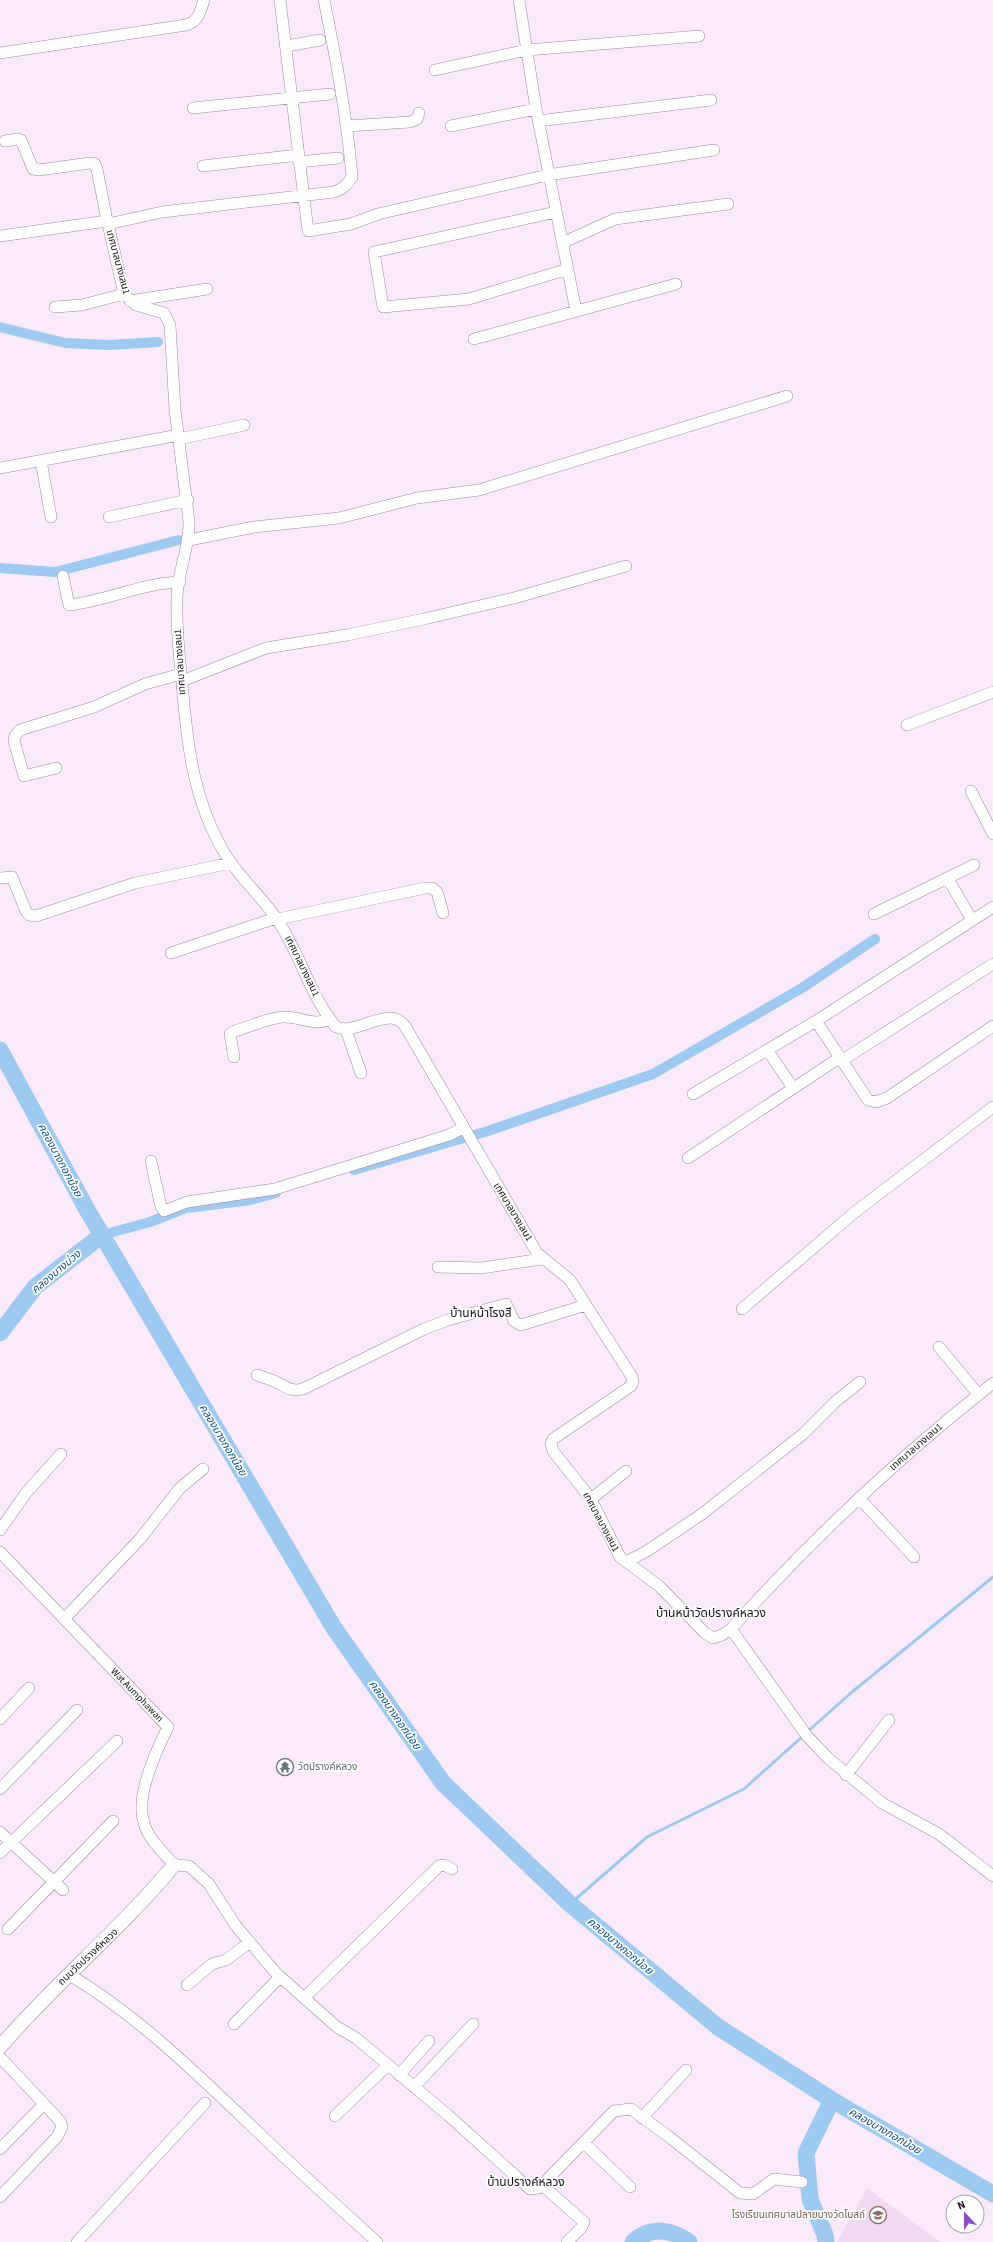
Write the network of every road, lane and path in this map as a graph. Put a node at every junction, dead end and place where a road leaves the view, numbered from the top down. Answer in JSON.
{"nodes":[{"id":1,"x":204,"y":0,"type":"edge"},
{"id":2,"x":280,"y":0,"type":"edge"},
{"id":3,"x":324,"y":0,"type":"edge"},
{"id":4,"x":519,"y":0,"type":"edge"},
{"id":5,"x":699,"y":36,"type":"dead end"},
{"id":6,"x":320,"y":40,"type":"dead end"},
{"id":7,"x":287,"y":46,"type":"junction"},
{"id":8,"x":527,"y":50,"type":"junction"},
{"id":9,"x":0,"y":53,"type":"edge"},
{"id":10,"x":435,"y":70,"type":"dead end"},
{"id":11,"x":330,"y":94,"type":"dead end"},
{"id":12,"x":291,"y":98,"type":"junction"},
{"id":13,"x":711,"y":100,"type":"dead end"},
{"id":14,"x":193,"y":108,"type":"dead end"},
{"id":15,"x":536,"y":109,"type":"junction"},
{"id":16,"x":419,"y":113,"type":"dead end"},
{"id":17,"x":538,"y":121,"type":"junction"},
{"id":18,"x":347,"y":126,"type":"junction"},
{"id":19,"x":451,"y":126,"type":"dead end"},
{"id":20,"x":5,"y":140,"type":"dead end"},
{"id":21,"x":714,"y":150,"type":"dead end"},
{"id":22,"x":338,"y":158,"type":"dead end"},
{"id":23,"x":298,"y":159,"type":"junction"},
{"id":24,"x":203,"y":166,"type":"dead end"},
{"id":25,"x":548,"y":175,"type":"junction"},
{"id":26,"x":303,"y":196,"type":"junction"},
{"id":27,"x":728,"y":204,"type":"dead end"},
{"id":28,"x":556,"y":212,"type":"junction"},
{"id":29,"x":108,"y":224,"type":"junction"},
{"id":30,"x":54,"y":232,"type":"junction"},
{"id":31,"x":0,"y":236,"type":"edge"},
{"id":32,"x":0,"y":243,"type":"edge"},
{"id":33,"x":562,"y":243,"type":"junction"},
{"id":34,"x":568,"y":269,"type":"junction"},
{"id":35,"x":676,"y":284,"type":"dead end"},
{"id":36,"x":207,"y":289,"type":"dead end"},
{"id":37,"x":127,"y":298,"type":"junction"},
{"id":38,"x":55,"y":307,"type":"dead end"},
{"id":39,"x":576,"y":311,"type":"junction"},
{"id":40,"x":474,"y":339,"type":"dead end"},
{"id":41,"x":787,"y":396,"type":"dead end"},
{"id":42,"x":244,"y":425,"type":"dead end"},
{"id":43,"x":179,"y":437,"type":"junction"},
{"id":44,"x":41,"y":462,"type":"junction"},
{"id":45,"x":0,"y":468,"type":"edge"},
{"id":46,"x":188,"y":500,"type":"junction"},
{"id":47,"x":51,"y":517,"type":"dead end"},
{"id":48,"x":110,"y":517,"type":"dead end"},
{"id":49,"x":189,"y":538,"type":"junction"},
{"id":50,"x":626,"y":566,"type":"dead end"},
{"id":51,"x":63,"y":576,"type":"dead end"},
{"id":52,"x":180,"y":582,"type":"junction"},
{"id":53,"x":181,"y":677,"type":"junction"},
{"id":54,"x":993,"y":692,"type":"edge"},
{"id":55,"x":908,"y":725,"type":"dead end"},
{"id":56,"x":56,"y":768,"type":"dead end"},
{"id":57,"x":971,"y":791,"type":"dead end"},
{"id":58,"x":993,"y":834,"type":"edge"},
{"id":59,"x":231,"y":863,"type":"junction"},
{"id":60,"x":974,"y":866,"type":"dead end"},
{"id":61,"x":1,"y":878,"type":"edge"},
{"id":62,"x":948,"y":879,"type":"junction"},
{"id":63,"x":993,"y":908,"type":"edge"},
{"id":64,"x":443,"y":913,"type":"dead end"},
{"id":65,"x":874,"y":914,"type":"dead end"},
{"id":66,"x":277,"y":919,"type":"junction"},
{"id":67,"x":972,"y":920,"type":"junction"},
{"id":68,"x":171,"y":953,"type":"dead end"},
{"id":69,"x":993,"y":964,"type":"edge"},
{"id":70,"x":330,"y":1019,"type":"junction"},
{"id":71,"x":816,"y":1021,"type":"junction"},
{"id":72,"x":993,"y":1026,"type":"edge"},
{"id":73,"x":346,"y":1030,"type":"junction"},
{"id":74,"x":768,"y":1052,"type":"junction"},
{"id":75,"x":234,"y":1057,"type":"dead end"},
{"id":76,"x":840,"y":1059,"type":"junction"},
{"id":77,"x":361,"y":1072,"type":"dead end"},
{"id":78,"x":793,"y":1088,"type":"junction"},
{"id":79,"x":693,"y":1094,"type":"dead end"},
{"id":80,"x":993,"y":1107,"type":"edge"},
{"id":81,"x":464,"y":1129,"type":"junction"},
{"id":82,"x":688,"y":1158,"type":"dead end"},
{"id":83,"x":151,"y":1161,"type":"dead end"},
{"id":84,"x":542,"y":1259,"type":"junction"},
{"id":85,"x":438,"y":1267,"type":"dead end"},
{"id":86,"x":586,"y":1305,"type":"junction"},
{"id":87,"x":742,"y":1309,"type":"dead end"},
{"id":88,"x":939,"y":1347,"type":"dead end"},
{"id":89,"x":257,"y":1375,"type":"dead end"},
{"id":90,"x":860,"y":1382,"type":"dead end"},
{"id":91,"x":993,"y":1383,"type":"edge"},
{"id":92,"x":978,"y":1394,"type":"junction"},
{"id":93,"x":61,"y":1454,"type":"dead end"},
{"id":94,"x":203,"y":1469,"type":"dead end"},
{"id":95,"x":626,"y":1470,"type":"dead end"},
{"id":96,"x":859,"y":1498,"type":"junction"},
{"id":97,"x":591,"y":1499,"type":"junction"},
{"id":98,"x":1,"y":1527,"type":"edge"},
{"id":99,"x":0,"y":1552,"type":"edge"},
{"id":100,"x":914,"y":1557,"type":"dead end"},
{"id":101,"x":627,"y":1563,"type":"junction"},
{"id":102,"x":65,"y":1618,"type":"junction"},
{"id":103,"x":731,"y":1629,"type":"junction"},
{"id":104,"x":29,"y":1688,"type":"dead end"},
{"id":105,"x":77,"y":1710,"type":"dead end"},
{"id":106,"x":0,"y":1719,"type":"edge"},
{"id":107,"x":889,"y":1720,"type":"dead end"},
{"id":108,"x":118,"y":1742,"type":"dead end"},
{"id":109,"x":846,"y":1775,"type":"junction"},
{"id":110,"x":0,"y":1789,"type":"edge"},
{"id":111,"x":113,"y":1821,"type":"dead end"},
{"id":112,"x":0,"y":1832,"type":"edge"},
{"id":113,"x":11,"y":1843,"type":"junction"},
{"id":114,"x":0,"y":1853,"type":"edge"},
{"id":115,"x":174,"y":1865,"type":"junction"},
{"id":116,"x":452,"y":1869,"type":"dead end"},
{"id":117,"x":993,"y":1876,"type":"edge"},
{"id":118,"x":55,"y":1882,"type":"junction"},
{"id":119,"x":63,"y":1890,"type":"dead end"},
{"id":120,"x":8,"y":1929,"type":"dead end"},
{"id":121,"x":250,"y":1942,"type":"junction"},
{"id":122,"x":68,"y":1974,"type":"junction"},
{"id":123,"x":280,"y":1977,"type":"junction"},
{"id":124,"x":187,"y":1986,"type":"dead end"},
{"id":125,"x":304,"y":1998,"type":"junction"},
{"id":126,"x":234,"y":2024,"type":"dead end"},
{"id":127,"x":473,"y":2024,"type":"dead end"},
{"id":128,"x":429,"y":2041,"type":"dead end"},
{"id":129,"x":0,"y":2047,"type":"edge"},
{"id":130,"x":0,"y":2057,"type":"edge"},
{"id":131,"x":387,"y":2066,"type":"junction"},
{"id":132,"x":686,"y":2070,"type":"dead end"},
{"id":133,"x":399,"y":2075,"type":"junction"},
{"id":134,"x":414,"y":2087,"type":"junction"},
{"id":135,"x":205,"y":2102,"type":"dead end"},
{"id":136,"x":44,"y":2104,"type":"junction"},
{"id":137,"x":335,"y":2116,"type":"dead end"},
{"id":138,"x":642,"y":2118,"type":"junction"},
{"id":139,"x":584,"y":2143,"type":"junction"},
{"id":140,"x":0,"y":2149,"type":"edge"},
{"id":141,"x":802,"y":2182,"type":"dead end"},
{"id":142,"x":542,"y":2185,"type":"junction"},
{"id":143,"x":630,"y":2187,"type":"dead end"},
{"id":144,"x":0,"y":2197,"type":"edge"},
{"id":145,"x":77,"y":2242,"type":"edge"},
{"id":146,"x":377,"y":2242,"type":"edge"},
{"id":147,"x":567,"y":2242,"type":"edge"}],
"edges":[{"from":1,"to":9,"type":"street"},
{"from":2,"to":7,"type":"street"},
{"from":3,"to":18,"type":"street","name":"เทศบาลบางเลน1"},
{"from":4,"to":8,"type":"street"},
{"from":5,"to":8,"type":"street"},
{"from":6,"to":7,"type":"street"},
{"from":7,"to":12,"type":"street"},
{"from":8,"to":10,"type":"street"},
{"from":8,"to":15,"type":"street"},
{"from":11,"to":12,"type":"street"},
{"from":12,"to":14,"type":"street"},
{"from":12,"to":23,"type":"street"},
{"from":13,"to":17,"type":"street"},
{"from":15,"to":17,"type":"street"},
{"from":15,"to":19,"type":"street"},
{"from":16,"to":18,"type":"street"},
{"from":17,"to":25,"type":"street"},
{"from":18,"to":26,"type":"street","name":"เทศบาลบางเลน1"},
{"from":20,"to":29,"type":"street"},
{"from":21,"to":25,"type":"street"},
{"from":22,"to":23,"type":"street"},
{"from":23,"to":24,"type":"street"},
{"from":23,"to":26,"type":"street"},
{"from":25,"to":26,"type":"street"},
{"from":25,"to":28,"type":"street"},
{"from":26,"to":29,"type":"street","name":"เทศบาลบางเลน1"},
{"from":27,"to":33,"type":"street"},
{"from":28,"to":33,"type":"street"},
{"from":28,"to":34,"type":"street"},
{"from":29,"to":30,"type":"street"},
{"from":29,"to":37,"type":"street","name":"เทศบาลบางเลน1"},
{"from":30,"to":31,"type":"street"},
{"from":30,"to":32,"type":"street"},
{"from":33,"to":34,"type":"street"},
{"from":34,"to":39,"type":"street"},
{"from":35,"to":39,"type":"street"},
{"from":36,"to":37,"type":"street"},
{"from":37,"to":38,"type":"street"},
{"from":37,"to":43,"type":"street","name":"เทศบาลบางเลน1"},
{"from":39,"to":40,"type":"street"},
{"from":41,"to":49,"type":"street"},
{"from":42,"to":43,"type":"street"},
{"from":43,"to":44,"type":"street"},
{"from":43,"to":46,"type":"street","name":"เทศบาลบางเลน1"},
{"from":44,"to":45,"type":"street"},
{"from":44,"to":47,"type":"street"},
{"from":46,"to":48,"type":"street"},
{"from":46,"to":49,"type":"street","name":"เทศบาลบางเลน1"},
{"from":49,"to":52,"type":"street","name":"เทศบาลบางเลน1"},
{"from":50,"to":53,"type":"street"},
{"from":51,"to":52,"type":"street"},
{"from":52,"to":53,"type":"street","name":"เทศบาลบางเลน1"},
{"from":53,"to":56,"type":"street"},
{"from":53,"to":59,"type":"street","name":"เทศบาลบางเลน1"},
{"from":54,"to":55,"type":"street"},
{"from":57,"to":58,"type":"street"},
{"from":59,"to":61,"type":"street"},
{"from":59,"to":66,"type":"street","name":"เทศบาลบางเลน1"},
{"from":60,"to":62,"type":"street"},
{"from":62,"to":65,"type":"street"},
{"from":62,"to":67,"type":"street"},
{"from":63,"to":67,"type":"street"},
{"from":64,"to":66,"type":"street"},
{"from":66,"to":68,"type":"street"},
{"from":66,"to":70,"type":"street","name":"เทศบาลบางเลน1"},
{"from":67,"to":71,"type":"street"},
{"from":69,"to":76,"type":"street"},
{"from":70,"to":73,"type":"street","name":"เทศบาลบางเลน1"},
{"from":70,"to":75,"type":"street"},
{"from":71,"to":74,"type":"street"},
{"from":71,"to":76,"type":"street"},
{"from":72,"to":76,"type":"street"},
{"from":73,"to":77,"type":"street"},
{"from":73,"to":81,"type":"street","name":"เทศบาลบางเลน1"},
{"from":74,"to":78,"type":"street"},
{"from":74,"to":79,"type":"street"},
{"from":76,"to":78,"type":"street"},
{"from":78,"to":82,"type":"street"},
{"from":80,"to":87,"type":"street"},
{"from":81,"to":83,"type":"street"},
{"from":81,"to":84,"type":"street","name":"เทศบาลบางเลน1"},
{"from":84,"to":85,"type":"street"},
{"from":84,"to":86,"type":"street","name":"เทศบาลบางเลน1"},
{"from":86,"to":89,"type":"street"},
{"from":86,"to":97,"type":"street","name":"เทศบาลบางเลน1"},
{"from":88,"to":92,"type":"street"},
{"from":90,"to":101,"type":"street"},
{"from":91,"to":92,"type":"street","name":"เทศบาลบางเลน1"},
{"from":92,"to":96,"type":"street","name":"เทศบาลบางเลน1"},
{"from":93,"to":98,"type":"street"},
{"from":94,"to":102,"type":"street"},
{"from":95,"to":97,"type":"street"},
{"from":96,"to":100,"type":"street"},
{"from":96,"to":103,"type":"street","name":"เทศบาลบางเลน1"},
{"from":97,"to":101,"type":"street","name":"เทศบาลบางเลน1"},
{"from":99,"to":102,"type":"street","name":"Wat Aumphawan"},
{"from":101,"to":103,"type":"street","name":"เทศบาลบางเลน1"},
{"from":102,"to":115,"type":"street","name":"Wat Aumphawan"},
{"from":103,"to":109,"type":"street"},
{"from":104,"to":106,"type":"street"},
{"from":105,"to":110,"type":"street"},
{"from":107,"to":109,"type":"street"},
{"from":108,"to":113,"type":"street"},
{"from":109,"to":117,"type":"street"},
{"from":111,"to":118,"type":"street"},
{"from":112,"to":113,"type":"street"},
{"from":113,"to":114,"type":"street"},
{"from":113,"to":118,"type":"street"},
{"from":115,"to":121,"type":"street"},
{"from":115,"to":122,"type":"street","name":"ถนนวัดปรางค์หลวง"},
{"from":116,"to":125,"type":"street"},
{"from":118,"to":119,"type":"street"},
{"from":118,"to":120,"type":"street"},
{"from":121,"to":123,"type":"street"},
{"from":121,"to":124,"type":"street"},
{"from":122,"to":129,"type":"street","name":"ถนนวัดปรางค์หลวง"},
{"from":122,"to":146,"type":"street"},
{"from":123,"to":125,"type":"street"},
{"from":123,"to":126,"type":"street"},
{"from":125,"to":131,"type":"street"},
{"from":127,"to":134,"type":"street"},
{"from":128,"to":133,"type":"street"},
{"from":130,"to":136,"type":"street"},
{"from":131,"to":133,"type":"street"},
{"from":131,"to":137,"type":"street"},
{"from":132,"to":138,"type":"street"},
{"from":133,"to":134,"type":"street"},
{"from":134,"to":142,"type":"street"},
{"from":135,"to":145,"type":"street"},
{"from":136,"to":140,"type":"street"},
{"from":136,"to":144,"type":"street"},
{"from":138,"to":139,"type":"street"},
{"from":138,"to":141,"type":"street"},
{"from":139,"to":142,"type":"street"},
{"from":139,"to":143,"type":"street"},
{"from":142,"to":147,"type":"street"}]}
